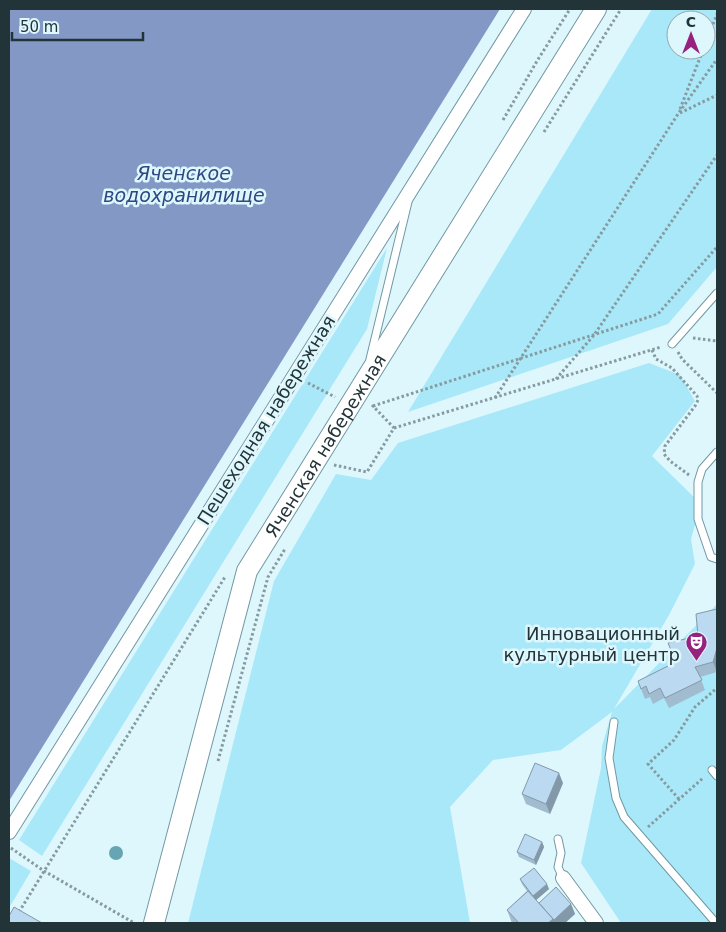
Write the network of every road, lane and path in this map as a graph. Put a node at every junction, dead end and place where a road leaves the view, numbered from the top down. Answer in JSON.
{"nodes":[{"id":1,"x":524,"y":9,"type":"edge"},
{"id":2,"x":596,"y":9,"type":"edge"},
{"id":3,"x":717,"y":59,"type":"edge"},
{"id":4,"x":699,"y":60,"type":"edge"},
{"id":5,"x":717,"y":95,"type":"edge"},
{"id":6,"x":678,"y":114,"type":"junction"},
{"id":7,"x":717,"y":155,"type":"edge"},
{"id":8,"x":412,"y":187,"type":"junction"},
{"id":9,"x":717,"y":247,"type":"edge"},
{"id":10,"x":717,"y":293,"type":"edge"},
{"id":11,"x":594,"y":335,"type":"junction"},
{"id":12,"x":672,"y":344,"type":"joint"},
{"id":13,"x":652,"y":350,"type":"junction"},
{"id":14,"x":520,"y":359,"type":"junction"},
{"id":15,"x":682,"y":359,"type":"dead end"},
{"id":16,"x":294,"y":375,"type":"junction"},
{"id":17,"x":556,"y":379,"type":"junction"},
{"id":18,"x":365,"y":380,"type":"junction"},
{"id":19,"x":717,"y":393,"type":"edge"},
{"id":20,"x":335,"y":396,"type":"dead end"},
{"id":21,"x":494,"y":398,"type":"junction"},
{"id":22,"x":373,"y":406,"type":"junction"},
{"id":23,"x":368,"y":413,"type":"dead end"},
{"id":24,"x":394,"y":428,"type":"junction"},
{"id":25,"x":717,"y":452,"type":"edge"},
{"id":26,"x":339,"y":457,"type":"dead end"},
{"id":27,"x":334,"y":464,"type":"junction"},
{"id":28,"x":329,"y":473,"type":"dead end"},
{"id":29,"x":698,"y":482,"type":"junction"},
{"id":30,"x":287,"y":545,"type":"dead end"},
{"id":31,"x":717,"y":559,"type":"edge"},
{"id":32,"x":226,"y":575,"type":"dead end"},
{"id":33,"x":717,"y":688,"type":"edge"},
{"id":34,"x":614,"y":722,"type":"dead end"},
{"id":35,"x":216,"y":770,"type":"dead end"},
{"id":36,"x":712,"y":770,"type":"joint"},
{"id":37,"x":717,"y":776,"type":"edge"},
{"id":38,"x":679,"y":800,"type":"junction"},
{"id":39,"x":9,"y":832,"type":"edge"},
{"id":40,"x":639,"y":834,"type":"junction"},
{"id":41,"x":558,"y":839,"type":"dead end"},
{"id":42,"x":9,"y":846,"type":"edge"},
{"id":43,"x":44,"y":871,"type":"junction"},
{"id":44,"x":563,"y":878,"type":"joint"},
{"id":45,"x":16,"y":916,"type":"edge"},
{"id":46,"x":134,"y":923,"type":"edge"},
{"id":47,"x":154,"y":923,"type":"edge"},
{"id":48,"x":596,"y":923,"type":"edge"},
{"id":49,"x":716,"y":923,"type":"edge"}],
"edges":[{"from":1,"to":8,"type":"street","name":"Пешеходная набережная"},
{"from":2,"to":18,"type":"street","name":"Яченская набережная"},
{"from":3,"to":6,"type":"path"},
{"from":4,"to":6,"type":"path"},
{"from":5,"to":6,"type":"path"},
{"from":6,"to":14,"type":"path"},
{"from":7,"to":11,"type":"path"},
{"from":8,"to":16,"type":"street","name":"Пешеходная набережная"},
{"from":8,"to":18,"type":"lane"},
{"from":9,"to":11,"type":"path"},
{"from":10,"to":12,"type":"lane"},
{"from":11,"to":14,"type":"path"},
{"from":11,"to":17,"type":"path"},
{"from":12,"to":13,"type":"path"},
{"from":13,"to":17,"type":"path"},
{"from":13,"to":29,"type":"path"},
{"from":14,"to":21,"type":"path"},
{"from":14,"to":22,"type":"path"},
{"from":15,"to":19,"type":"path"},
{"from":16,"to":20,"type":"path"},
{"from":16,"to":39,"type":"street","name":"Пешеходная набережная"},
{"from":17,"to":21,"type":"path"},
{"from":18,"to":47,"type":"street","name":"Яченская набережная"},
{"from":21,"to":24,"type":"path"},
{"from":22,"to":23,"type":"path"},
{"from":22,"to":24,"type":"path"},
{"from":24,"to":27,"type":"path"},
{"from":25,"to":29,"type":"lane"},
{"from":26,"to":27,"type":"path"},
{"from":27,"to":28,"type":"path"},
{"from":29,"to":31,"type":"lane"},
{"from":30,"to":35,"type":"path"},
{"from":32,"to":43,"type":"path"},
{"from":33,"to":38,"type":"path"},
{"from":34,"to":40,"type":"lane"},
{"from":36,"to":37,"type":"lane"},
{"from":36,"to":38,"type":"path"},
{"from":38,"to":40,"type":"path"},
{"from":40,"to":49,"type":"lane"},
{"from":41,"to":44,"type":"lane"},
{"from":42,"to":43,"type":"path"},
{"from":43,"to":45,"type":"path"},
{"from":43,"to":46,"type":"path"},
{"from":44,"to":48,"type":"street"}]}
